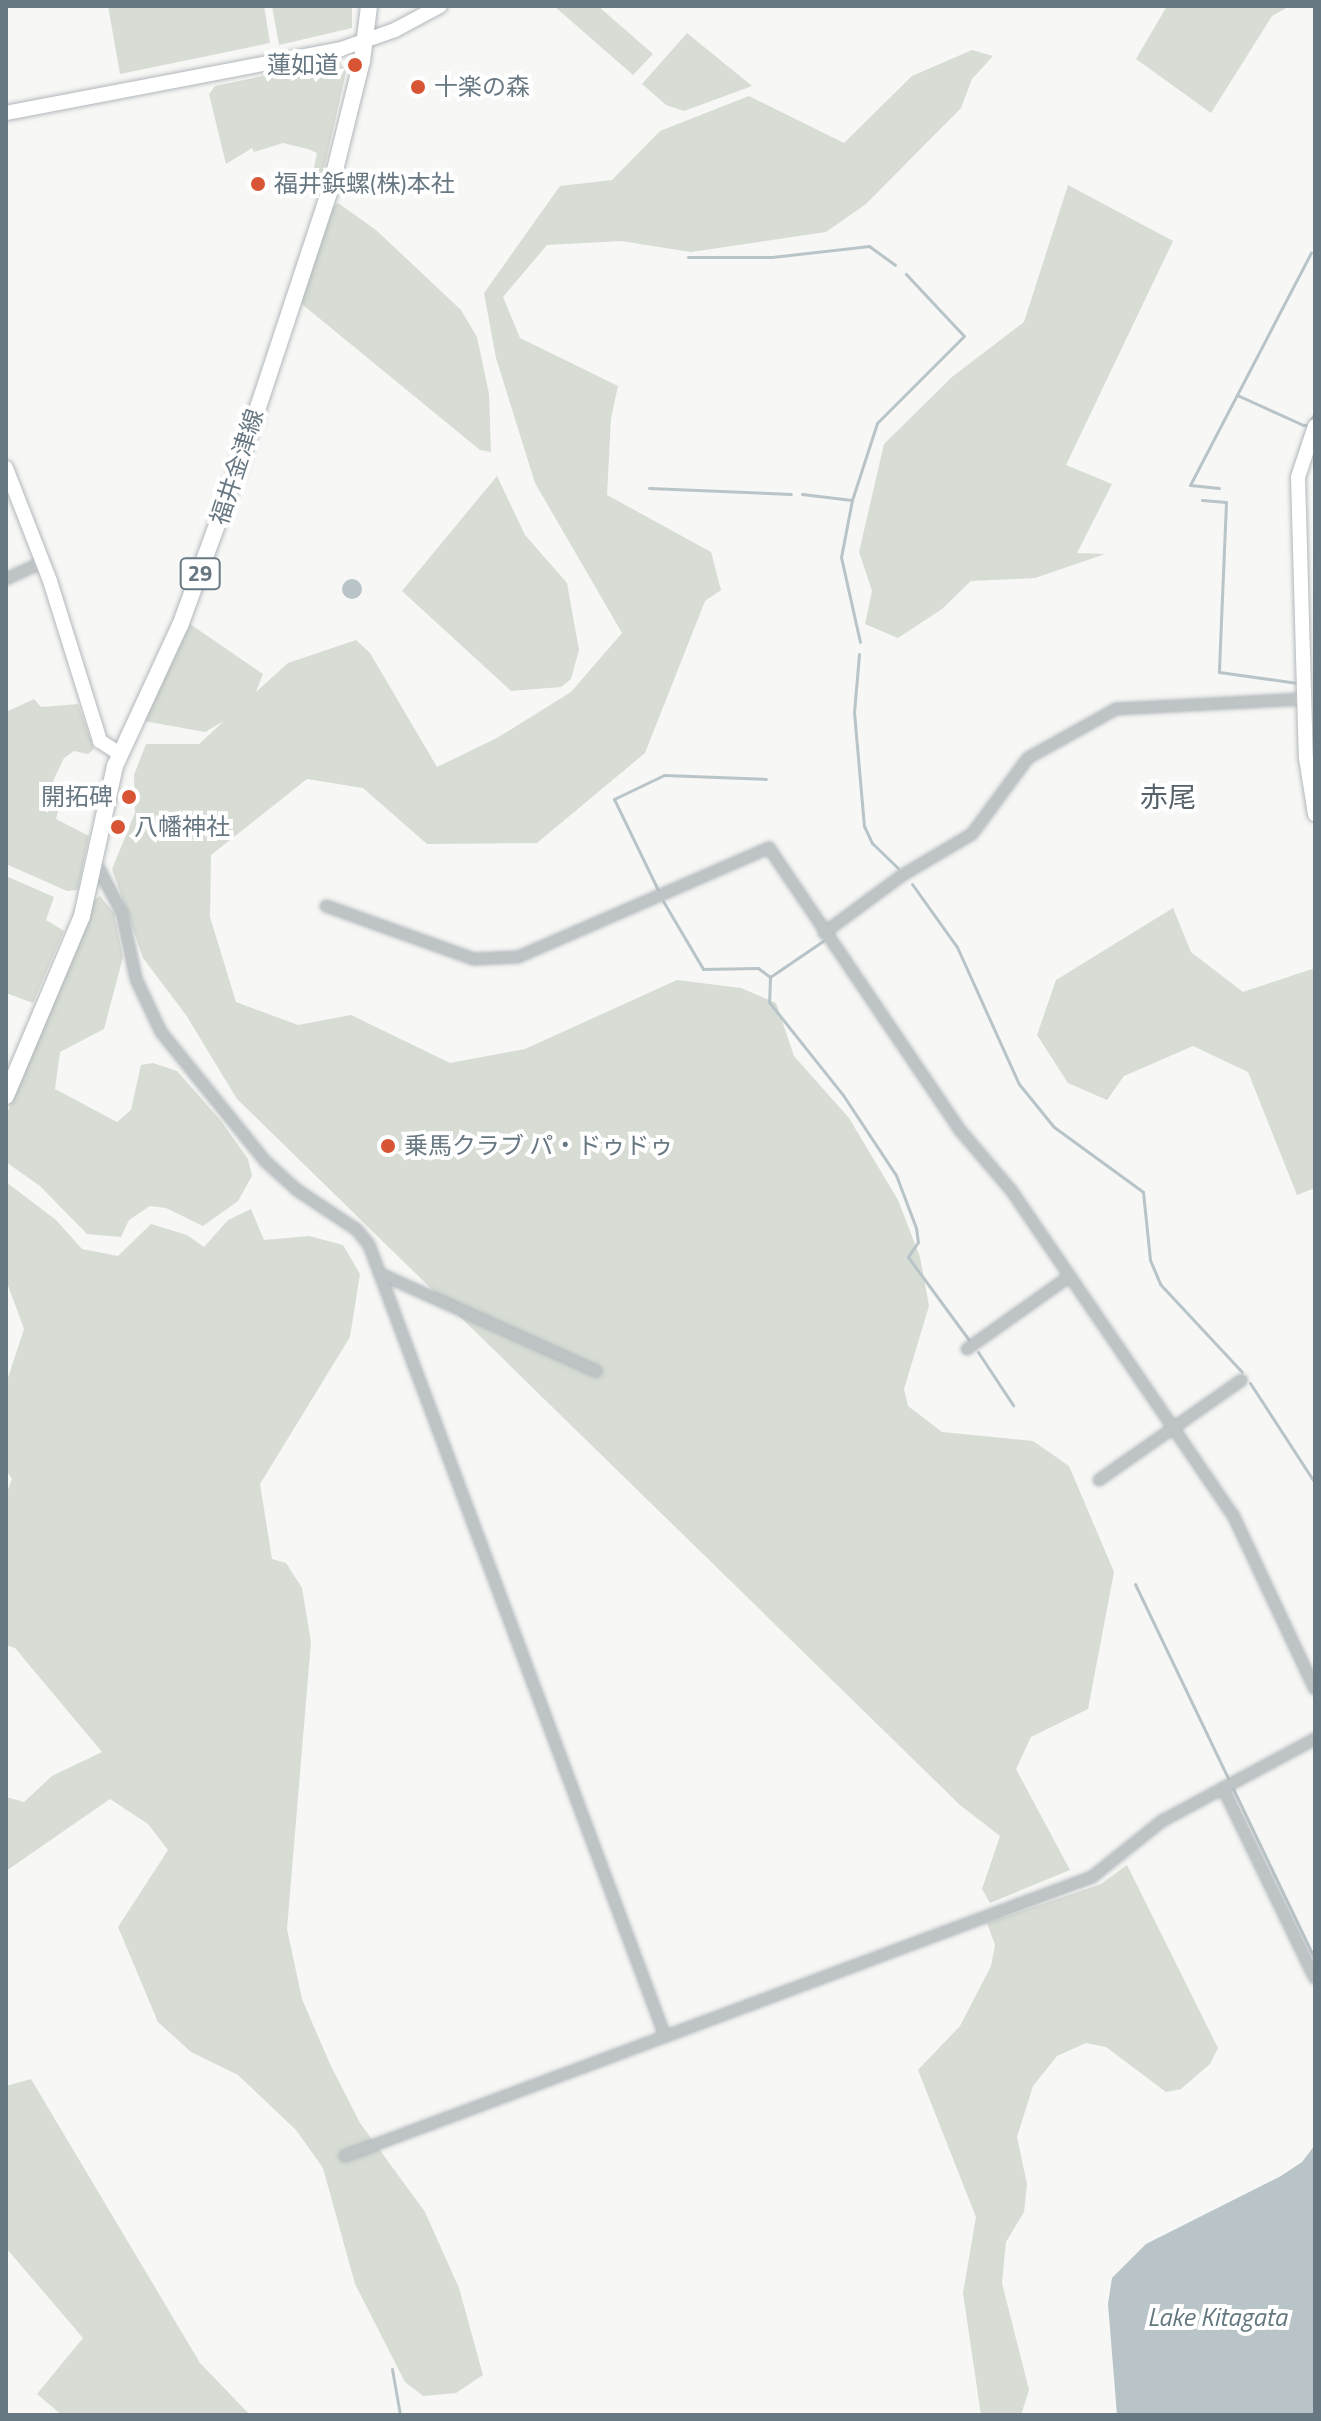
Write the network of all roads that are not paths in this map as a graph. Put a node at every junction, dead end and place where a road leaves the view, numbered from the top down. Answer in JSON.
{"nodes":[{"id":1,"x":369,"y":6,"type":"edge"},
{"id":2,"x":440,"y":6,"type":"edge"},
{"id":3,"x":366,"y":41,"type":"junction"},
{"id":4,"x":6,"y":113,"type":"edge"},
{"id":5,"x":1315,"y":426,"type":"edge"},
{"id":6,"x":6,"y":468,"type":"edge"},
{"id":7,"x":43,"y":562,"type":"junction"},
{"id":8,"x":6,"y":579,"type":"edge"},
{"id":9,"x":1305,"y":699,"type":"junction"},
{"id":10,"x":120,"y":754,"type":"junction"},
{"id":11,"x":1315,"y":814,"type":"edge"},
{"id":12,"x":95,"y":861,"type":"junction"},
{"id":13,"x":326,"y":906,"type":"dead end"},
{"id":14,"x":824,"y":933,"type":"junction"},
{"id":15,"x":6,"y":1096,"type":"edge"},
{"id":16,"x":383,"y":1275,"type":"junction"},
{"id":17,"x":1070,"y":1276,"type":"junction"},
{"id":18,"x":967,"y":1349,"type":"dead end"},
{"id":19,"x":596,"y":1371,"type":"dead end"},
{"id":20,"x":1242,"y":1380,"type":"dead end"},
{"id":21,"x":1175,"y":1429,"type":"junction"},
{"id":22,"x":1099,"y":1480,"type":"dead end"},
{"id":23,"x":1315,"y":1689,"type":"edge"},
{"id":24,"x":1315,"y":1739,"type":"edge"},
{"id":25,"x":1223,"y":1788,"type":"junction"},
{"id":26,"x":1315,"y":1978,"type":"edge"},
{"id":27,"x":665,"y":2036,"type":"junction"},
{"id":28,"x":345,"y":2156,"type":"dead end"}],
"edges":[{"from":1,"to":3,"type":"main road","name":"福井金津線","number":"29"},
{"from":2,"to":3,"type":"street"},
{"from":3,"to":4,"type":"street"},
{"from":3,"to":10,"type":"main road","name":"福井金津線","number":"29"},
{"from":5,"to":9,"type":"street"},
{"from":6,"to":7,"type":"street"},
{"from":7,"to":8,"type":"street"},
{"from":7,"to":10,"type":"street"},
{"from":9,"to":11,"type":"street"},
{"from":9,"to":14,"type":"street"},
{"from":10,"to":12,"type":"main road","name":"福井金津線","number":"29"},
{"from":12,"to":15,"type":"main road","name":"福井金津線","number":"29"},
{"from":12,"to":16,"type":"street"},
{"from":13,"to":14,"type":"street"},
{"from":14,"to":17,"type":"street"},
{"from":16,"to":19,"type":"street"},
{"from":16,"to":27,"type":"street"},
{"from":17,"to":18,"type":"street"},
{"from":17,"to":21,"type":"street"},
{"from":20,"to":21,"type":"street"},
{"from":21,"to":22,"type":"street"},
{"from":21,"to":23,"type":"street"},
{"from":24,"to":25,"type":"street"},
{"from":25,"to":26,"type":"street"},
{"from":25,"to":27,"type":"street"},
{"from":27,"to":28,"type":"street"}]}
